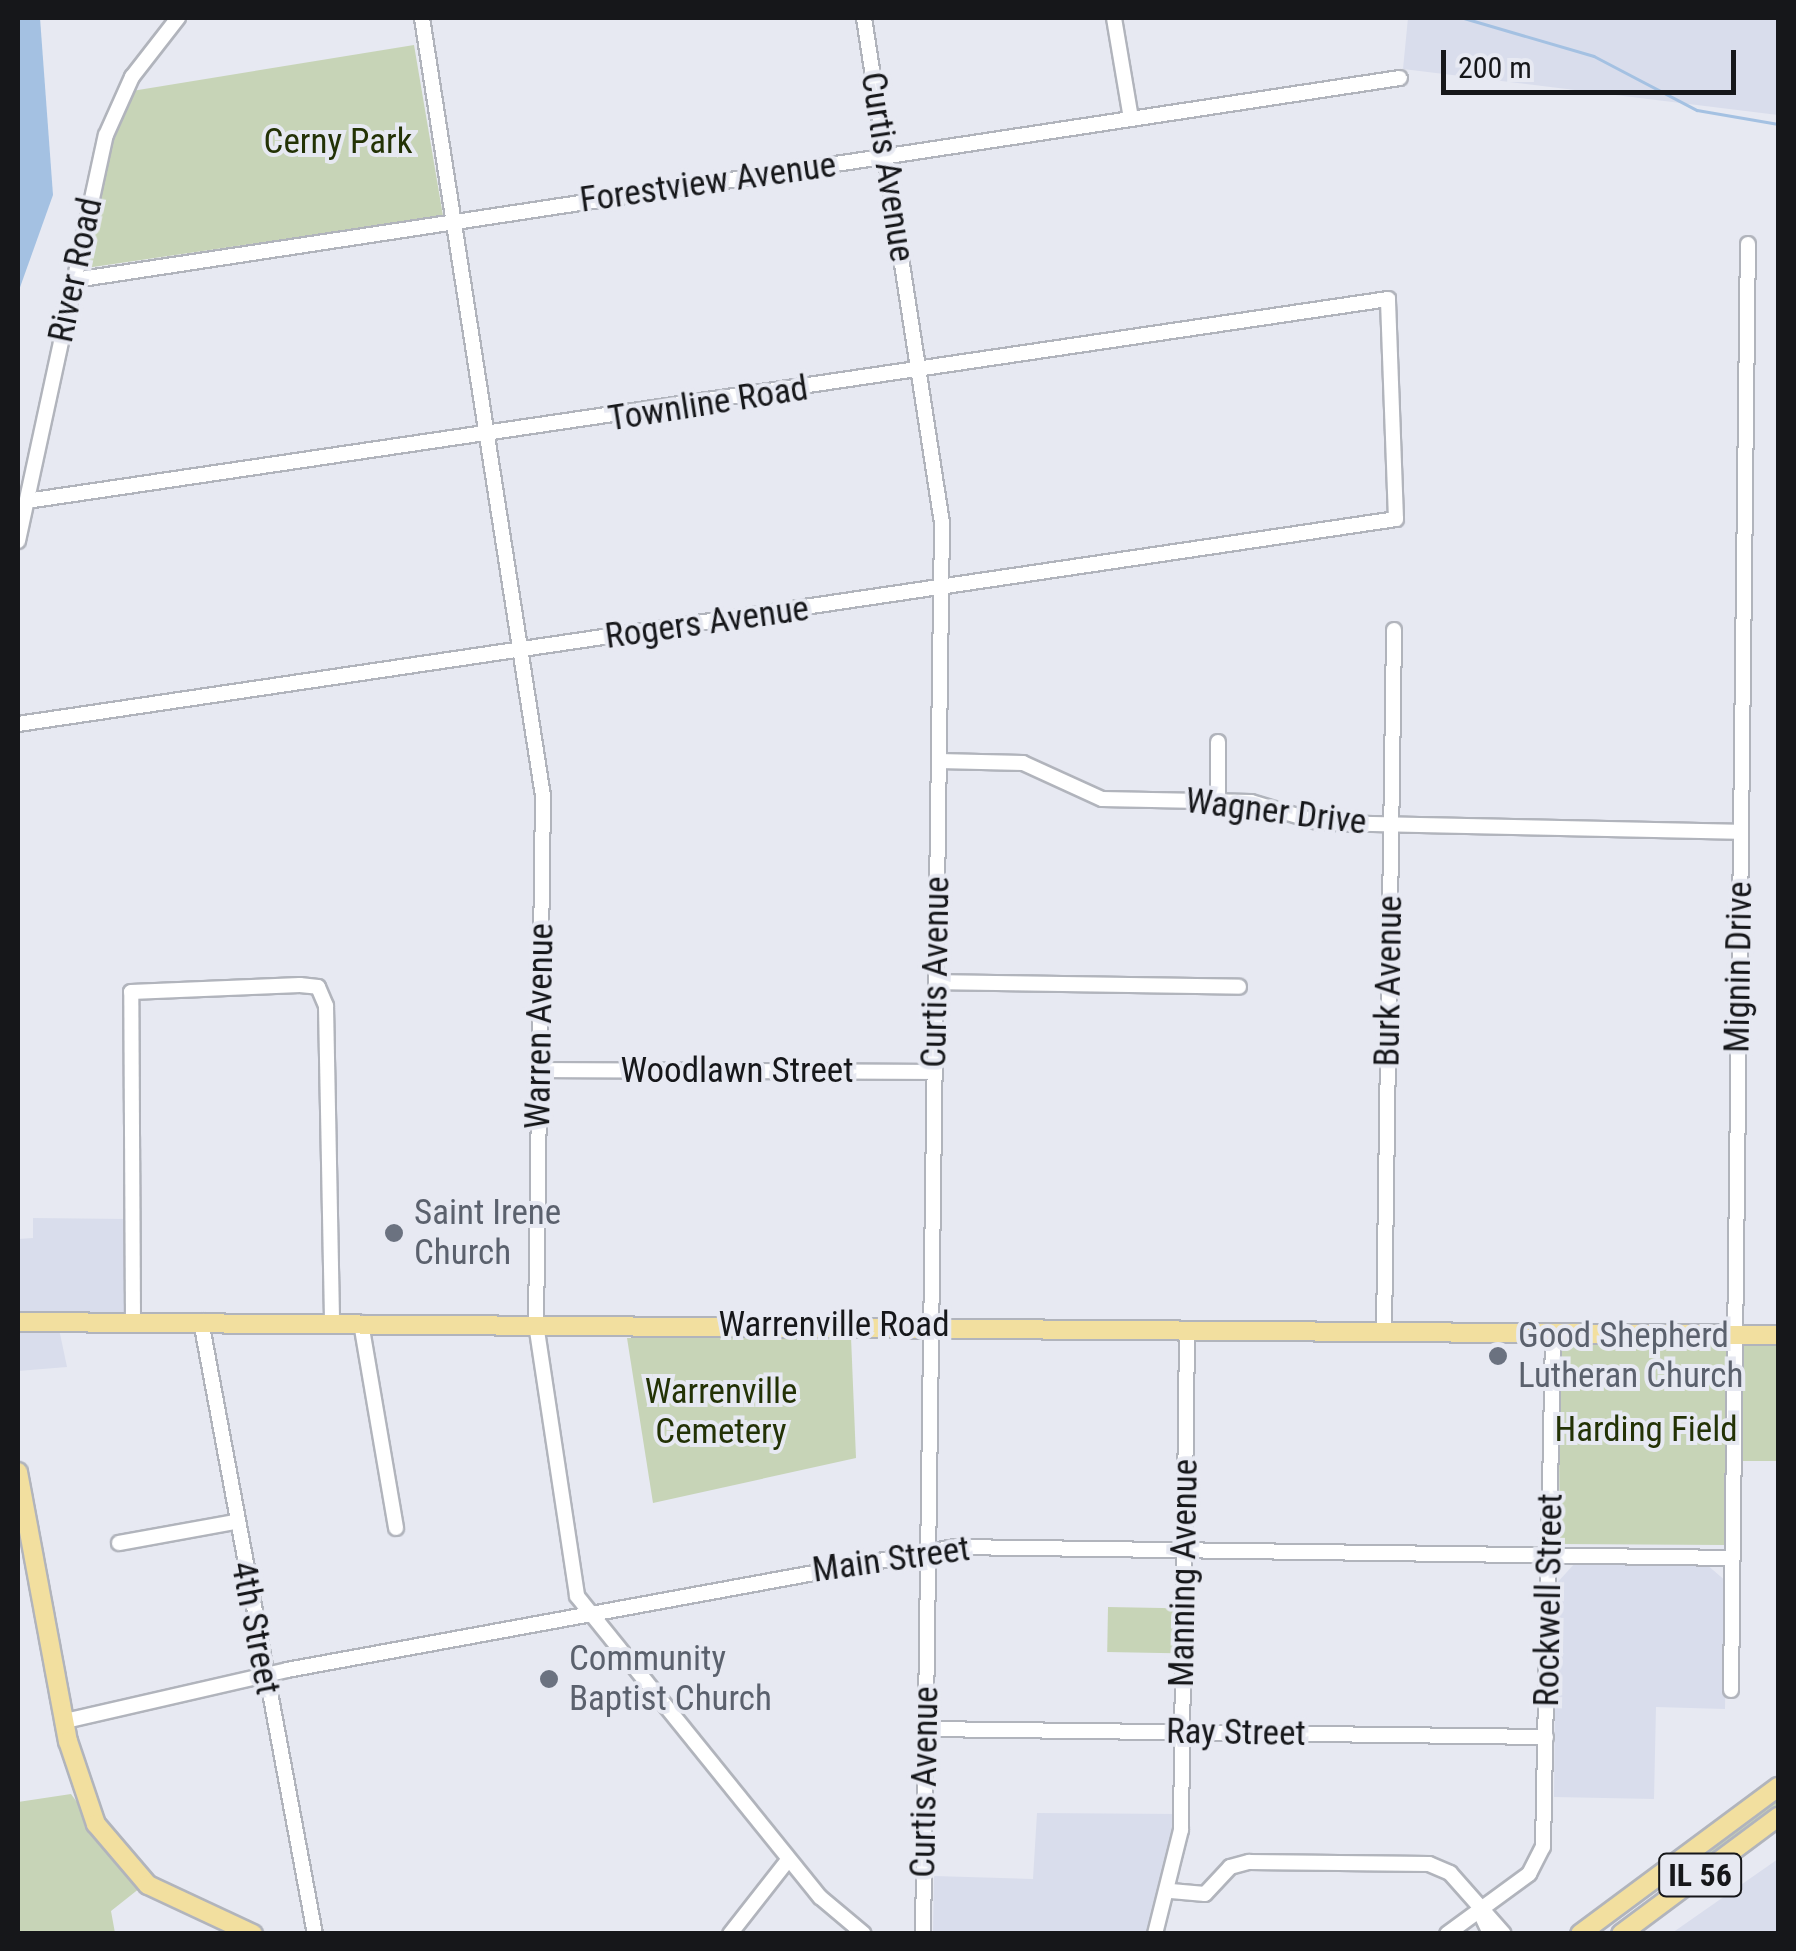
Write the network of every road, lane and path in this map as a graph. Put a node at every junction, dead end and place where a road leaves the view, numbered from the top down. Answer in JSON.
{"nodes":[{"id":1,"x":178,"y":18,"type":"edge"},
{"id":2,"x":422,"y":18,"type":"edge"},
{"id":3,"x":864,"y":18,"type":"edge"},
{"id":4,"x":1114,"y":18,"type":"edge"},
{"id":5,"x":1400,"y":78,"type":"dead end"},
{"id":6,"x":1131,"y":119,"type":"junction"},
{"id":7,"x":885,"y":157,"type":"junction"},
{"id":8,"x":455,"y":220,"type":"junction"},
{"id":9,"x":1748,"y":244,"type":"dead end"},
{"id":10,"x":75,"y":280,"type":"junction"},
{"id":11,"x":920,"y":372,"type":"junction"},
{"id":12,"x":487,"y":438,"type":"junction"},
{"id":13,"x":27,"y":502,"type":"junction"},
{"id":14,"x":1396,"y":519,"type":"joint"},
{"id":15,"x":18,"y":541,"type":"edge"},
{"id":16,"x":942,"y":588,"type":"junction"},
{"id":17,"x":1394,"y":630,"type":"dead end"},
{"id":18,"x":521,"y":650,"type":"junction"},
{"id":19,"x":18,"y":724,"type":"edge"},
{"id":20,"x":1218,"y":742,"type":"dead end"},
{"id":21,"x":939,"y":761,"type":"junction"},
{"id":22,"x":1218,"y":801,"type":"junction"},
{"id":23,"x":1392,"y":825,"type":"junction"},
{"id":24,"x":1741,"y":832,"type":"junction"},
{"id":25,"x":936,"y":982,"type":"junction"},
{"id":26,"x":1239,"y":987,"type":"dead end"},
{"id":27,"x":539,"y":1070,"type":"junction"},
{"id":28,"x":934,"y":1072,"type":"junction"},
{"id":29,"x":133,"y":1320,"type":"junction"},
{"id":30,"x":202,"y":1321,"type":"junction"},
{"id":31,"x":18,"y":1322,"type":"edge"},
{"id":32,"x":332,"y":1322,"type":"junction"},
{"id":33,"x":360,"y":1323,"type":"junction"},
{"id":34,"x":536,"y":1324,"type":"junction"},
{"id":35,"x":931,"y":1326,"type":"junction"},
{"id":36,"x":1187,"y":1329,"type":"junction"},
{"id":37,"x":1384,"y":1332,"type":"junction"},
{"id":38,"x":1553,"y":1334,"type":"junction"},
{"id":39,"x":1734,"y":1338,"type":"junction"},
{"id":40,"x":1778,"y":1338,"type":"edge"},
{"id":41,"x":18,"y":1472,"type":"edge"},
{"id":42,"x":234,"y":1522,"type":"junction"},
{"id":43,"x":396,"y":1528,"type":"dead end"},
{"id":44,"x":119,"y":1543,"type":"dead end"},
{"id":45,"x":1184,"y":1549,"type":"junction"},
{"id":46,"x":929,"y":1550,"type":"junction"},
{"id":47,"x":1550,"y":1554,"type":"junction"},
{"id":48,"x":1732,"y":1558,"type":"junction"},
{"id":49,"x":585,"y":1613,"type":"junction"},
{"id":50,"x":265,"y":1678,"type":"junction"},
{"id":51,"x":1730,"y":1690,"type":"dead end"},
{"id":52,"x":65,"y":1721,"type":"junction"},
{"id":53,"x":926,"y":1729,"type":"junction"},
{"id":54,"x":1182,"y":1732,"type":"junction"},
{"id":55,"x":1546,"y":1737,"type":"junction"},
{"id":56,"x":1778,"y":1787,"type":"edge"},
{"id":57,"x":1778,"y":1817,"type":"edge"},
{"id":58,"x":788,"y":1860,"type":"junction"},
{"id":59,"x":1171,"y":1891,"type":"junction"},
{"id":60,"x":1480,"y":1910,"type":"junction"},
{"id":61,"x":253,"y":1934,"type":"edge"},
{"id":62,"x":315,"y":1934,"type":"edge"},
{"id":63,"x":730,"y":1934,"type":"edge"},
{"id":64,"x":864,"y":1934,"type":"edge"},
{"id":65,"x":923,"y":1934,"type":"edge"},
{"id":66,"x":1156,"y":1934,"type":"edge"},
{"id":67,"x":1446,"y":1934,"type":"edge"},
{"id":68,"x":1490,"y":1934,"type":"edge"},
{"id":69,"x":1504,"y":1934,"type":"edge"},
{"id":70,"x":1580,"y":1934,"type":"edge"},
{"id":71,"x":1621,"y":1934,"type":"edge"}],
"edges":[{"from":1,"to":10,"type":"street","name":"River Road"},
{"from":2,"to":8,"type":"street","name":"Warren Avenue"},
{"from":3,"to":7,"type":"street","name":"Curtis Avenue"},
{"from":4,"to":6,"type":"street"},
{"from":5,"to":6,"type":"street","name":"Forestview Avenue"},
{"from":6,"to":7,"type":"street","name":"Forestview Avenue"},
{"from":7,"to":8,"type":"street","name":"Forestview Avenue"},
{"from":7,"to":11,"type":"street","name":"Curtis Avenue"},
{"from":8,"to":10,"type":"street","name":"Forestview Avenue"},
{"from":8,"to":12,"type":"street","name":"Warren Avenue"},
{"from":9,"to":24,"type":"street","name":"Mignin Drive"},
{"from":10,"to":13,"type":"street","name":"River Road"},
{"from":11,"to":12,"type":"street","name":"Townline Road"},
{"from":11,"to":14,"type":"street","name":"Townline Road"},
{"from":11,"to":16,"type":"street","name":"Curtis Avenue"},
{"from":12,"to":13,"type":"street","name":"Townline Road"},
{"from":12,"to":18,"type":"street","name":"Warren Avenue"},
{"from":13,"to":15,"type":"street","name":"River Road"},
{"from":14,"to":16,"type":"street","name":"Rogers Avenue"},
{"from":16,"to":18,"type":"street","name":"Rogers Avenue"},
{"from":16,"to":21,"type":"street","name":"Curtis Avenue"},
{"from":17,"to":23,"type":"street","name":"Burk Avenue"},
{"from":18,"to":19,"type":"street","name":"Rogers Avenue"},
{"from":18,"to":27,"type":"street","name":"Warren Avenue"},
{"from":20,"to":22,"type":"street"},
{"from":21,"to":22,"type":"street","name":"Wagner Drive"},
{"from":21,"to":25,"type":"street","name":"Curtis Avenue"},
{"from":22,"to":23,"type":"street","name":"Wagner Drive"},
{"from":23,"to":24,"type":"street","name":"Wagner Drive"},
{"from":23,"to":37,"type":"street","name":"Burk Avenue"},
{"from":24,"to":39,"type":"street","name":"Mignin Drive"},
{"from":25,"to":26,"type":"street"},
{"from":25,"to":28,"type":"street","name":"Curtis Avenue"},
{"from":27,"to":28,"type":"street","name":"Woodlawn Street"},
{"from":27,"to":34,"type":"street","name":"Warren Avenue"},
{"from":28,"to":35,"type":"street","name":"Curtis Avenue"},
{"from":29,"to":30,"type":"main road","name":"Warrenville Road"},
{"from":29,"to":31,"type":"main road","name":"Warrenville Road"},
{"from":29,"to":32,"type":"street"},
{"from":30,"to":32,"type":"main road","name":"Warrenville Road"},
{"from":30,"to":42,"type":"street","name":"4th Street"},
{"from":32,"to":33,"type":"main road","name":"Warrenville Road"},
{"from":33,"to":34,"type":"main road","name":"Warrenville Road"},
{"from":33,"to":43,"type":"street"},
{"from":34,"to":35,"type":"main road","name":"Warrenville Road"},
{"from":34,"to":49,"type":"street","name":"Warren Avenue"},
{"from":35,"to":36,"type":"main road","name":"Warrenville Road"},
{"from":35,"to":46,"type":"street","name":"Curtis Avenue"},
{"from":36,"to":37,"type":"main road","name":"Warrenville Road"},
{"from":36,"to":45,"type":"street","name":"Manning Avenue"},
{"from":37,"to":38,"type":"main road","name":"Warrenville Road"},
{"from":38,"to":39,"type":"main road","name":"Warrenville Road"},
{"from":38,"to":47,"type":"street","name":"Rockwell Street"},
{"from":39,"to":40,"type":"main road","name":"Warrenville Road"},
{"from":39,"to":48,"type":"street","name":"Mignin Drive"},
{"from":41,"to":52,"type":"main road"},
{"from":42,"to":44,"type":"street"},
{"from":42,"to":50,"type":"street","name":"4th Street"},
{"from":45,"to":46,"type":"street","name":"Main Street"},
{"from":45,"to":47,"type":"street","name":"Main Street"},
{"from":45,"to":54,"type":"street","name":"Manning Avenue"},
{"from":46,"to":49,"type":"street","name":"Main Street"},
{"from":46,"to":53,"type":"street","name":"Curtis Avenue"},
{"from":47,"to":48,"type":"street","name":"Main Street"},
{"from":47,"to":55,"type":"street","name":"Rockwell Street"},
{"from":48,"to":51,"type":"street","name":"Mignin Drive"},
{"from":49,"to":50,"type":"street","name":"Main Street"},
{"from":49,"to":58,"type":"street","name":"Warren Avenue"},
{"from":50,"to":52,"type":"street","name":"Main Street"},
{"from":50,"to":62,"type":"street","name":"4th Street"},
{"from":52,"to":61,"type":"main road"},
{"from":53,"to":54,"type":"street","name":"Ray Street"},
{"from":53,"to":65,"type":"street","name":"Curtis Avenue"},
{"from":54,"to":55,"type":"street","name":"Ray Street"},
{"from":54,"to":59,"type":"street","name":"Manning Avenue"},
{"from":55,"to":60,"type":"street","name":"Rockwell Street"},
{"from":56,"to":70,"type":"main road","number":"IL 56"},
{"from":57,"to":71,"type":"main road","number":"IL 56"},
{"from":58,"to":63,"type":"street"},
{"from":58,"to":64,"type":"street","name":"Warren Avenue"},
{"from":59,"to":60,"type":"street"},
{"from":59,"to":66,"type":"street","name":"Manning Avenue"},
{"from":60,"to":67,"type":"street"},
{"from":60,"to":68,"type":"street"},
{"from":60,"to":69,"type":"street"}]}
